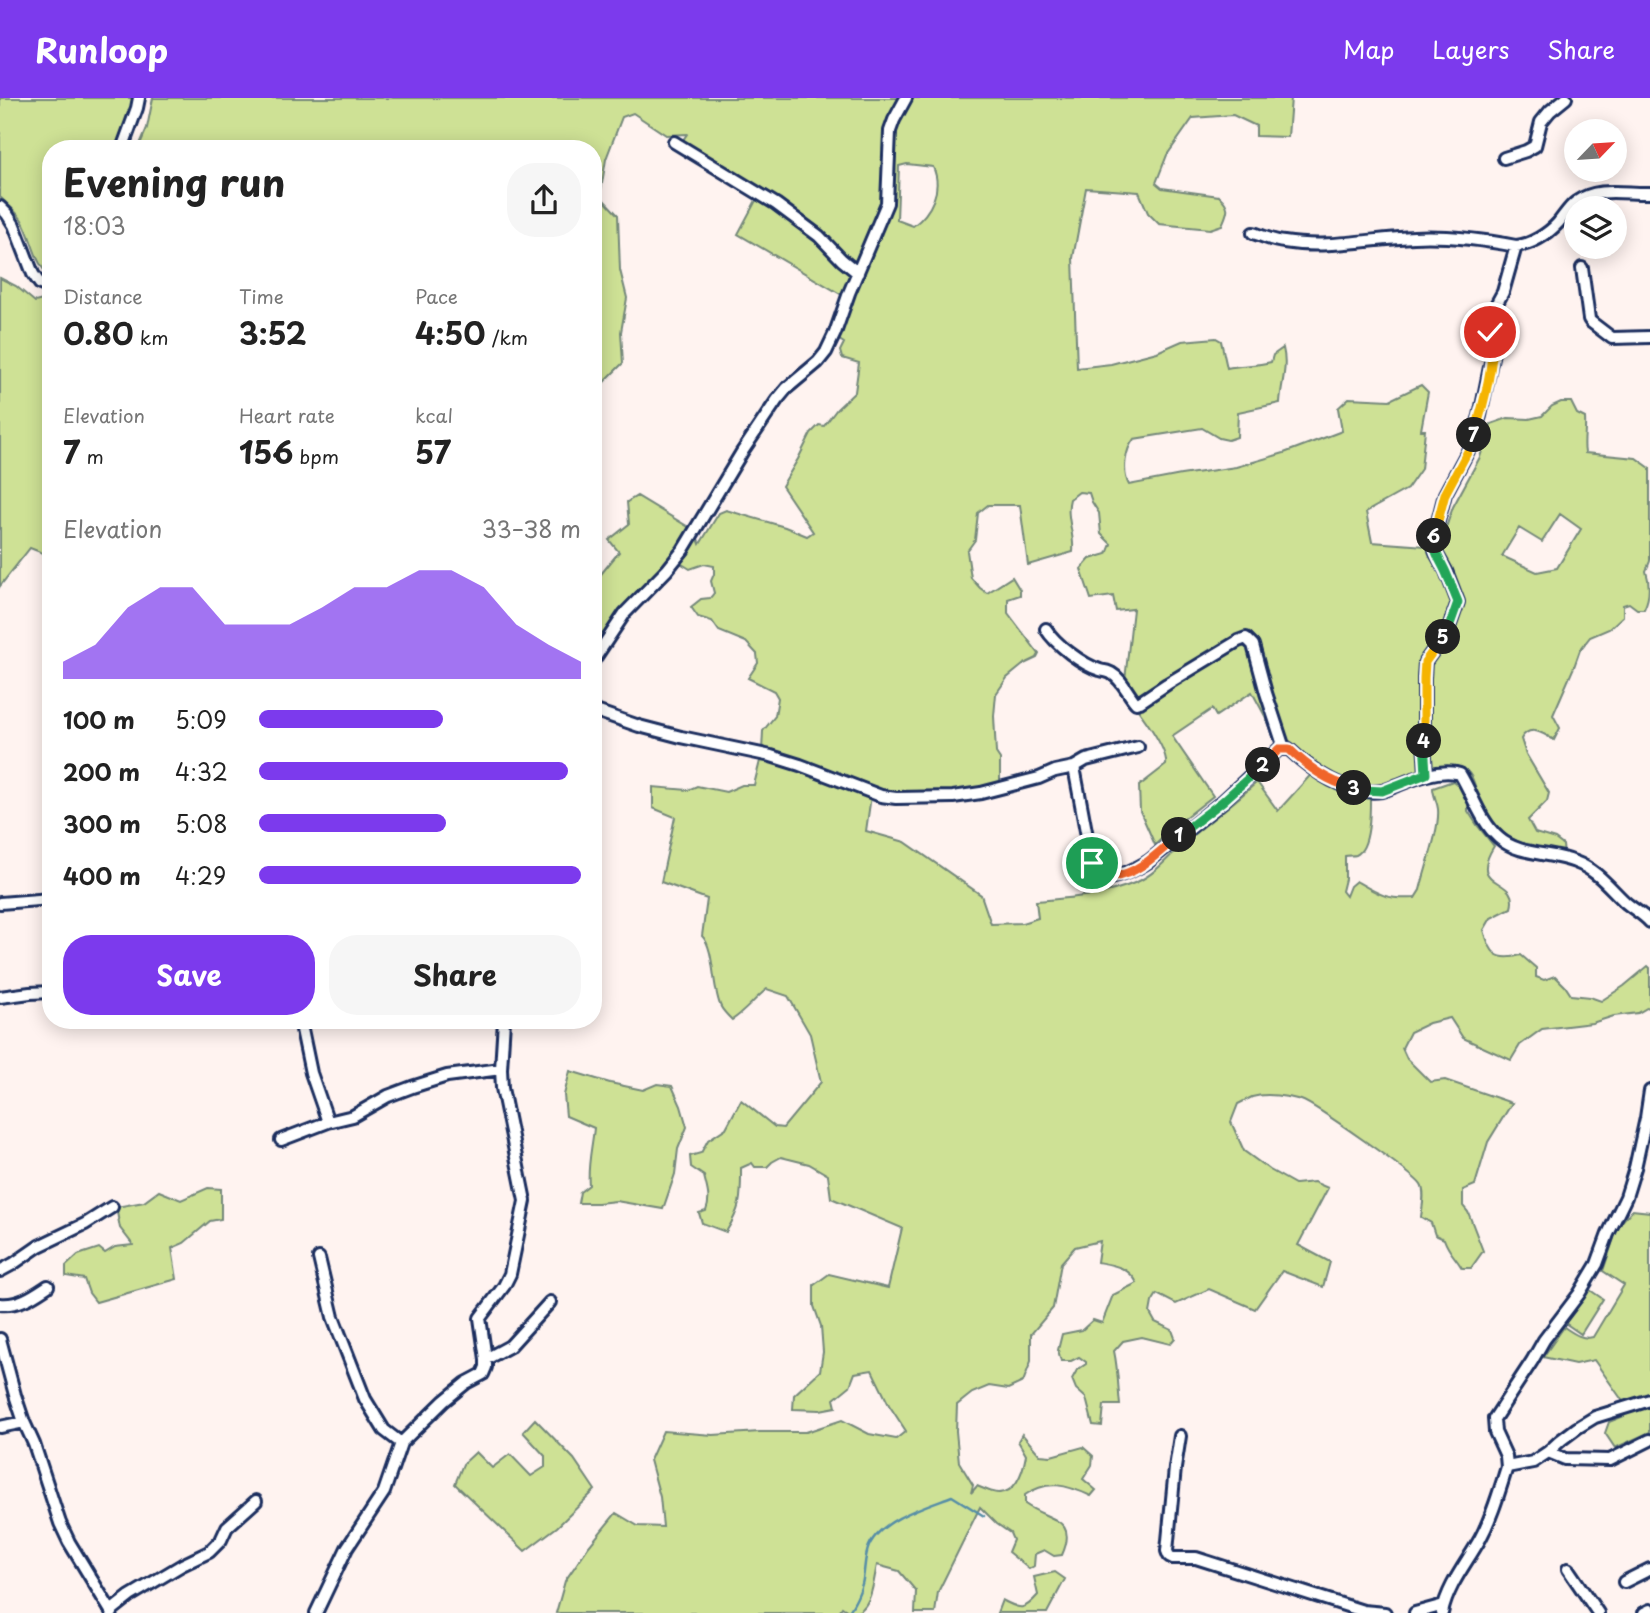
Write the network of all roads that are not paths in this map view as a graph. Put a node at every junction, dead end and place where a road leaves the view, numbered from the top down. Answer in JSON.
{"nodes":[{"id":1,"x":139,"y":98,"type":"edge"},
{"id":2,"x":906,"y":98,"type":"edge"},
{"id":3,"x":1566,"y":98,"type":"edge"},
{"id":4,"x":125,"y":140,"type":"edge"},
{"id":5,"x":674,"y":142,"type":"dead end"},
{"id":6,"x":1504,"y":158,"type":"dead end"},
{"id":7,"x":1650,"y":193,"type":"edge"},
{"id":8,"x":0,"y":207,"type":"edge"},
{"id":9,"x":1253,"y":233,"type":"dead end"},
{"id":10,"x":1516,"y":246,"type":"junction"},
{"id":11,"x":1581,"y":268,"type":"dead end"},
{"id":12,"x":858,"y":273,"type":"junction"},
{"id":13,"x":42,"y":285,"type":"edge"},
{"id":14,"x":1650,"y":337,"type":"edge"},
{"id":15,"x":1046,"y":629,"type":"dead end"},
{"id":16,"x":602,"y":647,"type":"edge"},
{"id":17,"x":602,"y":713,"type":"edge"},
{"id":18,"x":1138,"y":747,"type":"dead end"},
{"id":19,"x":1284,"y":748,"type":"junction"},
{"id":20,"x":1074,"y":767,"type":"junction"},
{"id":21,"x":1426,"y":774,"type":"junction"},
{"id":22,"x":42,"y":900,"type":"edge"},
{"id":23,"x":0,"y":903,"type":"edge"},
{"id":24,"x":1650,"y":922,"type":"edge"},
{"id":25,"x":42,"y":992,"type":"edge"},
{"id":26,"x":0,"y":997,"type":"edge"},
{"id":27,"x":302,"y":1029,"type":"edge"},
{"id":28,"x":503,"y":1029,"type":"edge"},
{"id":29,"x":501,"y":1069,"type":"junction"},
{"id":30,"x":1650,"y":1091,"type":"edge"},
{"id":31,"x":328,"y":1122,"type":"junction"},
{"id":32,"x":281,"y":1140,"type":"dead end"},
{"id":33,"x":113,"y":1207,"type":"dead end"},
{"id":34,"x":319,"y":1258,"type":"dead end"},
{"id":35,"x":0,"y":1271,"type":"edge"},
{"id":36,"x":48,"y":1286,"type":"dead end"},
{"id":37,"x":550,"y":1302,"type":"dead end"},
{"id":38,"x":0,"y":1304,"type":"edge"},
{"id":39,"x":0,"y":1339,"type":"edge"},
{"id":40,"x":486,"y":1359,"type":"junction"},
{"id":41,"x":1650,"y":1400,"type":"edge"},
{"id":42,"x":24,"y":1422,"type":"junction"},
{"id":43,"x":0,"y":1427,"type":"edge"},
{"id":44,"x":1180,"y":1436,"type":"dead end"},
{"id":45,"x":401,"y":1443,"type":"junction"},
{"id":46,"x":1649,"y":1444,"type":"edge"},
{"id":47,"x":1548,"y":1452,"type":"junction"},
{"id":48,"x":1507,"y":1467,"type":"junction"},
{"id":49,"x":256,"y":1501,"type":"dead end"},
{"id":50,"x":1568,"y":1569,"type":"dead end"},
{"id":51,"x":1650,"y":1569,"type":"edge"},
{"id":52,"x":1624,"y":1582,"type":"dead end"},
{"id":53,"x":1443,"y":1609,"type":"edge"},
{"id":54,"x":1650,"y":1610,"type":"edge"},
{"id":55,"x":111,"y":1612,"type":"edge"},
{"id":56,"x":316,"y":1613,"type":"edge"},
{"id":57,"x":1385,"y":1613,"type":"edge"},
{"id":58,"x":1415,"y":1613,"type":"edge"},
{"id":59,"x":1598,"y":1613,"type":"edge"},
{"id":60,"x":1644,"y":1613,"type":"edge"}],
"edges":[{"from":1,"to":4,"type":"street"},
{"from":2,"to":12,"type":"street"},
{"from":3,"to":6,"type":"street"},
{"from":5,"to":12,"type":"street"},
{"from":7,"to":10,"type":"street"},
{"from":8,"to":13,"type":"street"},
{"from":9,"to":10,"type":"street"},
{"from":10,"to":21,"type":"street"},
{"from":11,"to":14,"type":"street"},
{"from":12,"to":16,"type":"street"},
{"from":15,"to":19,"type":"street"},
{"from":17,"to":20,"type":"street"},
{"from":18,"to":20,"type":"street"},
{"from":19,"to":20,"type":"street"},
{"from":19,"to":21,"type":"street"},
{"from":21,"to":24,"type":"street"},
{"from":22,"to":23,"type":"street"},
{"from":25,"to":26,"type":"street"},
{"from":27,"to":31,"type":"street"},
{"from":28,"to":29,"type":"street"},
{"from":29,"to":31,"type":"street"},
{"from":29,"to":40,"type":"street"},
{"from":30,"to":48,"type":"street"},
{"from":31,"to":32,"type":"street"},
{"from":33,"to":35,"type":"street"},
{"from":34,"to":45,"type":"street"},
{"from":36,"to":38,"type":"street"},
{"from":37,"to":40,"type":"street"},
{"from":39,"to":42,"type":"street"},
{"from":40,"to":45,"type":"street"},
{"from":41,"to":47,"type":"street"},
{"from":42,"to":43,"type":"street"},
{"from":42,"to":55,"type":"street"},
{"from":44,"to":57,"type":"street"},
{"from":45,"to":56,"type":"street"},
{"from":46,"to":47,"type":"street"},
{"from":47,"to":48,"type":"street"},
{"from":48,"to":53,"type":"street"},
{"from":49,"to":55,"type":"street"},
{"from":50,"to":59,"type":"street"},
{"from":51,"to":52,"type":"street"},
{"from":53,"to":58,"type":"street"},
{"from":54,"to":60,"type":"street"}]}
